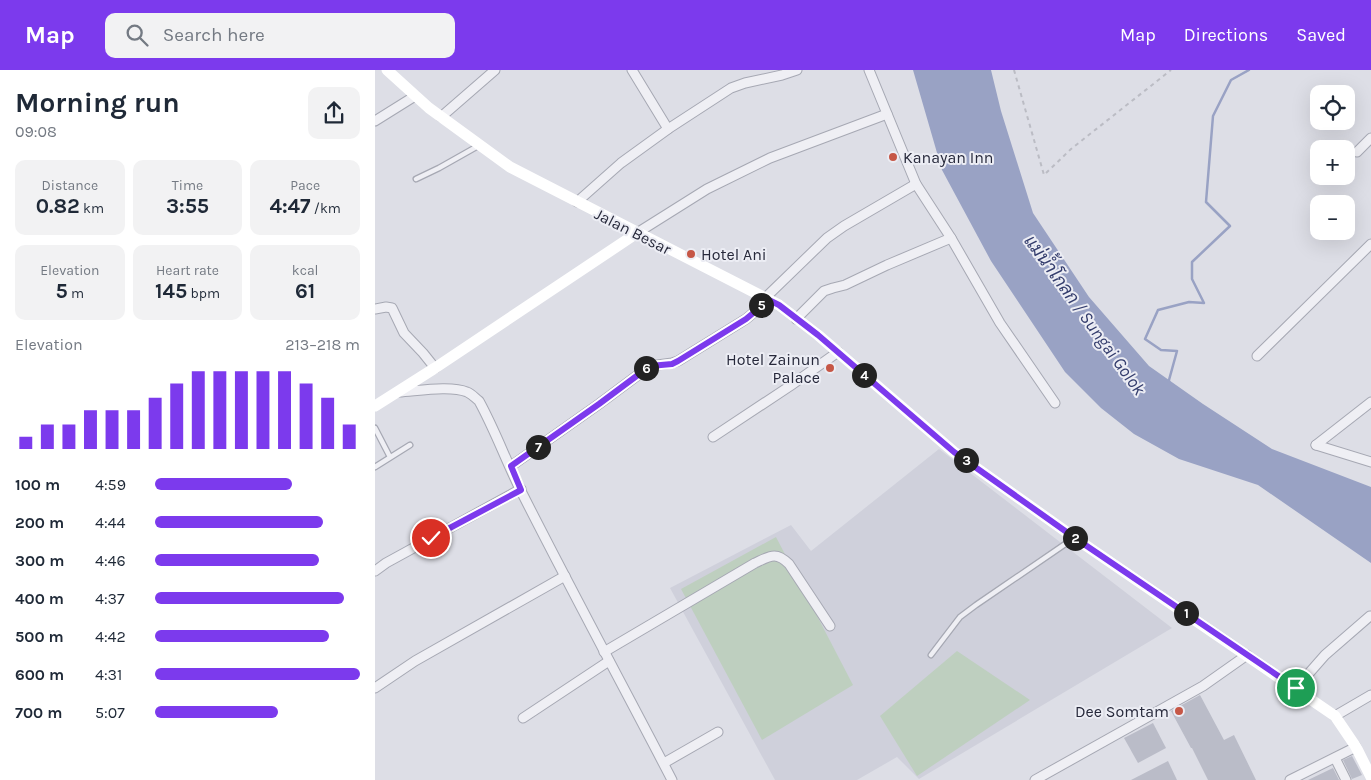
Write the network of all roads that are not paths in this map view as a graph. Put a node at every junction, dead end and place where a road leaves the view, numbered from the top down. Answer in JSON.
{"nodes":[{"id":1,"x":387,"y":70,"type":"edge"},
{"id":2,"x":495,"y":70,"type":"edge"},
{"id":3,"x":632,"y":70,"type":"edge"},
{"id":4,"x":797,"y":70,"type":"edge"},
{"id":5,"x":869,"y":70,"type":"edge"},
{"id":6,"x":415,"y":96,"type":"junction"},
{"id":7,"x":887,"y":114,"type":"junction"},
{"id":8,"x":441,"y":117,"type":"junction"},
{"id":9,"x":375,"y":121,"type":"edge"},
{"id":10,"x":668,"y":129,"type":"junction"},
{"id":11,"x":1371,"y":138,"type":"edge"},
{"id":12,"x":480,"y":145,"type":"junction"},
{"id":13,"x":1357,"y":152,"type":"dead end"},
{"id":14,"x":416,"y":179,"type":"dead end"},
{"id":15,"x":916,"y":184,"type":"junction"},
{"id":16,"x":577,"y":202,"type":"junction"},
{"id":17,"x":637,"y":233,"type":"junction"},
{"id":18,"x":951,"y":238,"type":"junction"},
{"id":19,"x":1371,"y":244,"type":"edge"},
{"id":20,"x":765,"y":298,"type":"junction"},
{"id":21,"x":375,"y":309,"type":"edge"},
{"id":22,"x":796,"y":318,"type":"junction"},
{"id":23,"x":838,"y":352,"type":"junction"},
{"id":24,"x":1257,"y":356,"type":"dead end"},
{"id":25,"x":435,"y":368,"type":"junction"},
{"id":26,"x":399,"y":392,"type":"junction"},
{"id":27,"x":1371,"y":402,"type":"edge"},
{"id":28,"x":1055,"y":403,"type":"dead end"},
{"id":29,"x":375,"y":406,"type":"edge"},
{"id":30,"x":375,"y":428,"type":"edge"},
{"id":31,"x":713,"y":437,"type":"dead end"},
{"id":32,"x":410,"y":445,"type":"dead end"},
{"id":33,"x":390,"y":457,"type":"junction"},
{"id":34,"x":1371,"y":462,"type":"edge"},
{"id":35,"x":511,"y":466,"type":"junction"},
{"id":36,"x":375,"y":467,"type":"edge"},
{"id":37,"x":521,"y":490,"type":"junction"},
{"id":38,"x":1075,"y":538,"type":"junction"},
{"id":39,"x":375,"y":571,"type":"edge"},
{"id":40,"x":565,"y":576,"type":"junction"},
{"id":41,"x":1371,"y":616,"type":"edge"},
{"id":42,"x":830,"y":626,"type":"dead end"},
{"id":43,"x":604,"y":652,"type":"junction"},
{"id":44,"x":931,"y":655,"type":"dead end"},
{"id":45,"x":1247,"y":655,"type":"junction"},
{"id":46,"x":609,"y":661,"type":"junction"},
{"id":47,"x":375,"y":688,"type":"edge"},
{"id":48,"x":1296,"y":688,"type":"junction"},
{"id":49,"x":1371,"y":695,"type":"edge"},
{"id":50,"x":1335,"y":716,"type":"junction"},
{"id":51,"x":523,"y":718,"type":"dead end"},
{"id":52,"x":718,"y":732,"type":"dead end"},
{"id":53,"x":1356,"y":748,"type":"junction"},
{"id":54,"x":1335,"y":758,"type":"junction"},
{"id":55,"x":663,"y":763,"type":"junction"},
{"id":56,"x":1371,"y":777,"type":"edge"},
{"id":57,"x":672,"y":780,"type":"edge"},
{"id":58,"x":1035,"y":780,"type":"edge"},
{"id":59,"x":1290,"y":780,"type":"edge"},
{"id":60,"x":1346,"y":780,"type":"edge"}],
"edges":[{"from":1,"to":6,"type":"main road","name":"Jalan Besar"},
{"from":2,"to":8,"type":"street"},
{"from":3,"to":10,"type":"street"},
{"from":4,"to":10,"type":"street"},
{"from":5,"to":7,"type":"street"},
{"from":6,"to":8,"type":"main road","name":"Jalan Besar"},
{"from":6,"to":9,"type":"street"},
{"from":7,"to":15,"type":"street"},
{"from":7,"to":17,"type":"street"},
{"from":8,"to":12,"type":"main road","name":"Jalan Besar"},
{"from":10,"to":16,"type":"street"},
{"from":11,"to":13,"type":"street"},
{"from":12,"to":14,"type":"lane"},
{"from":12,"to":16,"type":"main road","name":"Jalan Besar"},
{"from":15,"to":18,"type":"street"},
{"from":15,"to":20,"type":"street"},
{"from":16,"to":17,"type":"main road","name":"Jalan Besar"},
{"from":17,"to":20,"type":"main road","name":"Jalan Besar"},
{"from":17,"to":25,"type":"main road"},
{"from":18,"to":22,"type":"street"},
{"from":18,"to":28,"type":"street"},
{"from":19,"to":24,"type":"street"},
{"from":20,"to":22,"type":"main road","name":"Jalan Besar"},
{"from":20,"to":35,"type":"street"},
{"from":21,"to":25,"type":"street"},
{"from":22,"to":23,"type":"main road","name":"Jalan Besar"},
{"from":23,"to":31,"type":"street"},
{"from":23,"to":38,"type":"main road","name":"Jalan Besar"},
{"from":25,"to":26,"type":"main road"},
{"from":26,"to":29,"type":"main road"},
{"from":26,"to":35,"type":"street"},
{"from":27,"to":34,"type":"street"},
{"from":30,"to":33,"type":"lane"},
{"from":32,"to":33,"type":"lane"},
{"from":33,"to":36,"type":"lane"},
{"from":35,"to":37,"type":"street"},
{"from":37,"to":39,"type":"street"},
{"from":37,"to":40,"type":"street"},
{"from":38,"to":44,"type":"lane"},
{"from":38,"to":45,"type":"main road","name":"Jalan Besar"},
{"from":40,"to":43,"type":"street"},
{"from":40,"to":47,"type":"street"},
{"from":41,"to":48,"type":"street"},
{"from":42,"to":43,"type":"street"},
{"from":43,"to":46,"type":"street"},
{"from":45,"to":48,"type":"main road","name":"Jalan Besar"},
{"from":45,"to":58,"type":"street"},
{"from":46,"to":51,"type":"street"},
{"from":46,"to":55,"type":"street"},
{"from":48,"to":50,"type":"main road","name":"Jalan Besar"},
{"from":49,"to":50,"type":"street"},
{"from":50,"to":53,"type":"main road","name":"Jalan Besar"},
{"from":52,"to":55,"type":"street"},
{"from":53,"to":54,"type":"street"},
{"from":53,"to":56,"type":"main road","name":"Jalan Besar"},
{"from":54,"to":59,"type":"street"},
{"from":54,"to":60,"type":"street"},
{"from":55,"to":57,"type":"street"}]}
